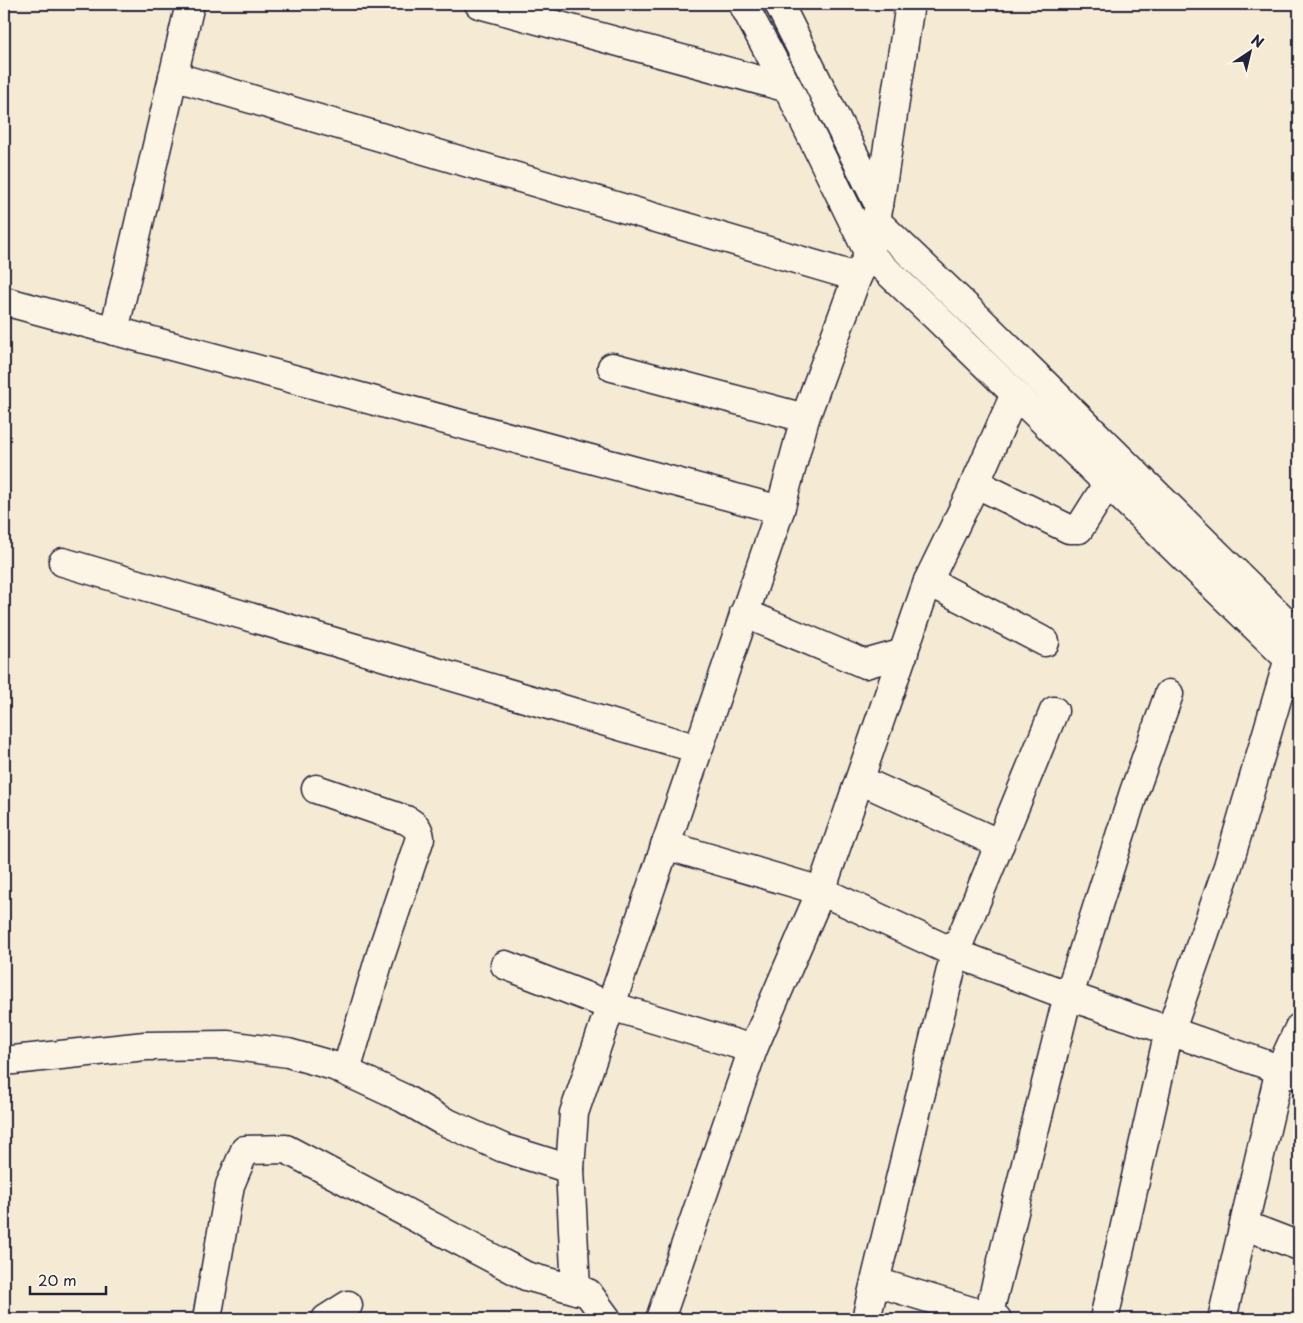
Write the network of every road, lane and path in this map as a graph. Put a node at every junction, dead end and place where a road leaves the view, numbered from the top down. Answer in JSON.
{"nodes":[{"id":1,"x":190,"y":4,"type":"edge"},
{"id":2,"x":478,"y":4,"type":"edge"},
{"id":3,"x":743,"y":4,"type":"edge"},
{"id":4,"x":779,"y":4,"type":"edge"},
{"id":5,"x":910,"y":4,"type":"edge"},
{"id":6,"x":173,"y":76,"type":"junction"},
{"id":7,"x":788,"y":88,"type":"junction"},
{"id":8,"x":878,"y":213,"type":"junction"},
{"id":9,"x":863,"y":266,"type":"junction"},
{"id":10,"x":4,"y":301,"type":"edge"},
{"id":11,"x":114,"y":332,"type":"junction"},
{"id":12,"x":612,"y":367,"type":"dead end"},
{"id":13,"x":1015,"y":394,"type":"junction"},
{"id":14,"x":805,"y":418,"type":"junction"},
{"id":15,"x":975,"y":483,"type":"junction"},
{"id":16,"x":1108,"y":483,"type":"junction"},
{"id":17,"x":780,"y":510,"type":"junction"},
{"id":18,"x":63,"y":562,"type":"dead end"},
{"id":19,"x":928,"y":581,"type":"junction"},
{"id":20,"x":744,"y":613,"type":"junction"},
{"id":21,"x":1045,"y":642,"type":"dead end"},
{"id":22,"x":904,"y":654,"type":"junction"},
{"id":23,"x":1296,"y":654,"type":"edge"},
{"id":24,"x":1169,"y":694,"type":"dead end"},
{"id":25,"x":1054,"y":711,"type":"dead end"},
{"id":26,"x":698,"y":750,"type":"junction"},
{"id":27,"x":860,"y":780,"type":"junction"},
{"id":28,"x":316,"y":789,"type":"dead end"},
{"id":29,"x":1000,"y":844,"type":"junction"},
{"id":30,"x":665,"y":846,"type":"junction"},
{"id":31,"x":821,"y":890,"type":"junction"},
{"id":32,"x":956,"y":953,"type":"junction"},
{"id":33,"x":505,"y":966,"type":"dead end"},
{"id":34,"x":1069,"y":996,"type":"junction"},
{"id":35,"x":610,"y":1006,"type":"junction"},
{"id":36,"x":1299,"y":1028,"type":"edge"},
{"id":37,"x":1171,"y":1031,"type":"junction"},
{"id":38,"x":753,"y":1048,"type":"junction"},
{"id":39,"x":4,"y":1061,"type":"edge"},
{"id":40,"x":346,"y":1071,"type":"junction"},
{"id":41,"x":1289,"y":1073,"type":"edge"},
{"id":42,"x":570,"y":1169,"type":"junction"},
{"id":43,"x":1244,"y":1225,"type":"junction"},
{"id":44,"x":1299,"y":1246,"type":"edge"},
{"id":45,"x":876,"y":1282,"type":"junction"},
{"id":46,"x":576,"y":1290,"type":"junction"},
{"id":47,"x":348,"y":1304,"type":"dead end"},
{"id":48,"x":992,"y":1318,"type":"edge"},
{"id":49,"x":206,"y":1319,"type":"edge"},
{"id":50,"x":326,"y":1319,"type":"edge"},
{"id":51,"x":607,"y":1319,"type":"edge"},
{"id":52,"x":660,"y":1319,"type":"edge"},
{"id":53,"x":866,"y":1319,"type":"edge"},
{"id":54,"x":1104,"y":1319,"type":"edge"},
{"id":55,"x":1222,"y":1319,"type":"edge"}],
"edges":[{"from":1,"to":6,"type":"street"},
{"from":2,"to":7,"type":"street"},
{"from":3,"to":7,"type":"street"},
{"from":4,"to":8,"type":"street"},
{"from":5,"to":8,"type":"street"},
{"from":6,"to":9,"type":"street"},
{"from":6,"to":11,"type":"street"},
{"from":7,"to":9,"type":"street"},
{"from":8,"to":9,"type":"street"},
{"from":8,"to":23,"type":"street"},
{"from":9,"to":13,"type":"street"},
{"from":9,"to":14,"type":"street"},
{"from":10,"to":11,"type":"street"},
{"from":11,"to":17,"type":"street"},
{"from":12,"to":14,"type":"street"},
{"from":13,"to":15,"type":"street"},
{"from":13,"to":16,"type":"street"},
{"from":14,"to":17,"type":"street"},
{"from":15,"to":16,"type":"street"},
{"from":15,"to":19,"type":"street"},
{"from":16,"to":23,"type":"street"},
{"from":17,"to":20,"type":"street"},
{"from":18,"to":26,"type":"street"},
{"from":19,"to":21,"type":"street"},
{"from":19,"to":22,"type":"street"},
{"from":20,"to":22,"type":"street"},
{"from":20,"to":26,"type":"street"},
{"from":22,"to":27,"type":"street"},
{"from":23,"to":37,"type":"street"},
{"from":24,"to":34,"type":"street"},
{"from":25,"to":29,"type":"street"},
{"from":26,"to":30,"type":"street"},
{"from":27,"to":29,"type":"street"},
{"from":27,"to":31,"type":"street"},
{"from":28,"to":40,"type":"street"},
{"from":29,"to":32,"type":"street"},
{"from":30,"to":31,"type":"street"},
{"from":30,"to":35,"type":"street"},
{"from":31,"to":32,"type":"street"},
{"from":31,"to":38,"type":"street"},
{"from":32,"to":34,"type":"street"},
{"from":32,"to":45,"type":"street"},
{"from":33,"to":35,"type":"street"},
{"from":34,"to":37,"type":"street"},
{"from":34,"to":48,"type":"street"},
{"from":35,"to":38,"type":"street"},
{"from":35,"to":42,"type":"street"},
{"from":36,"to":41,"type":"street"},
{"from":37,"to":41,"type":"street"},
{"from":37,"to":54,"type":"street"},
{"from":38,"to":52,"type":"street"},
{"from":39,"to":40,"type":"street"},
{"from":40,"to":42,"type":"street"},
{"from":41,"to":43,"type":"street"},
{"from":42,"to":46,"type":"street"},
{"from":43,"to":44,"type":"street"},
{"from":43,"to":55,"type":"street"},
{"from":45,"to":48,"type":"street"},
{"from":45,"to":53,"type":"street"},
{"from":46,"to":49,"type":"street"},
{"from":46,"to":51,"type":"street"},
{"from":47,"to":50,"type":"street"}]}
